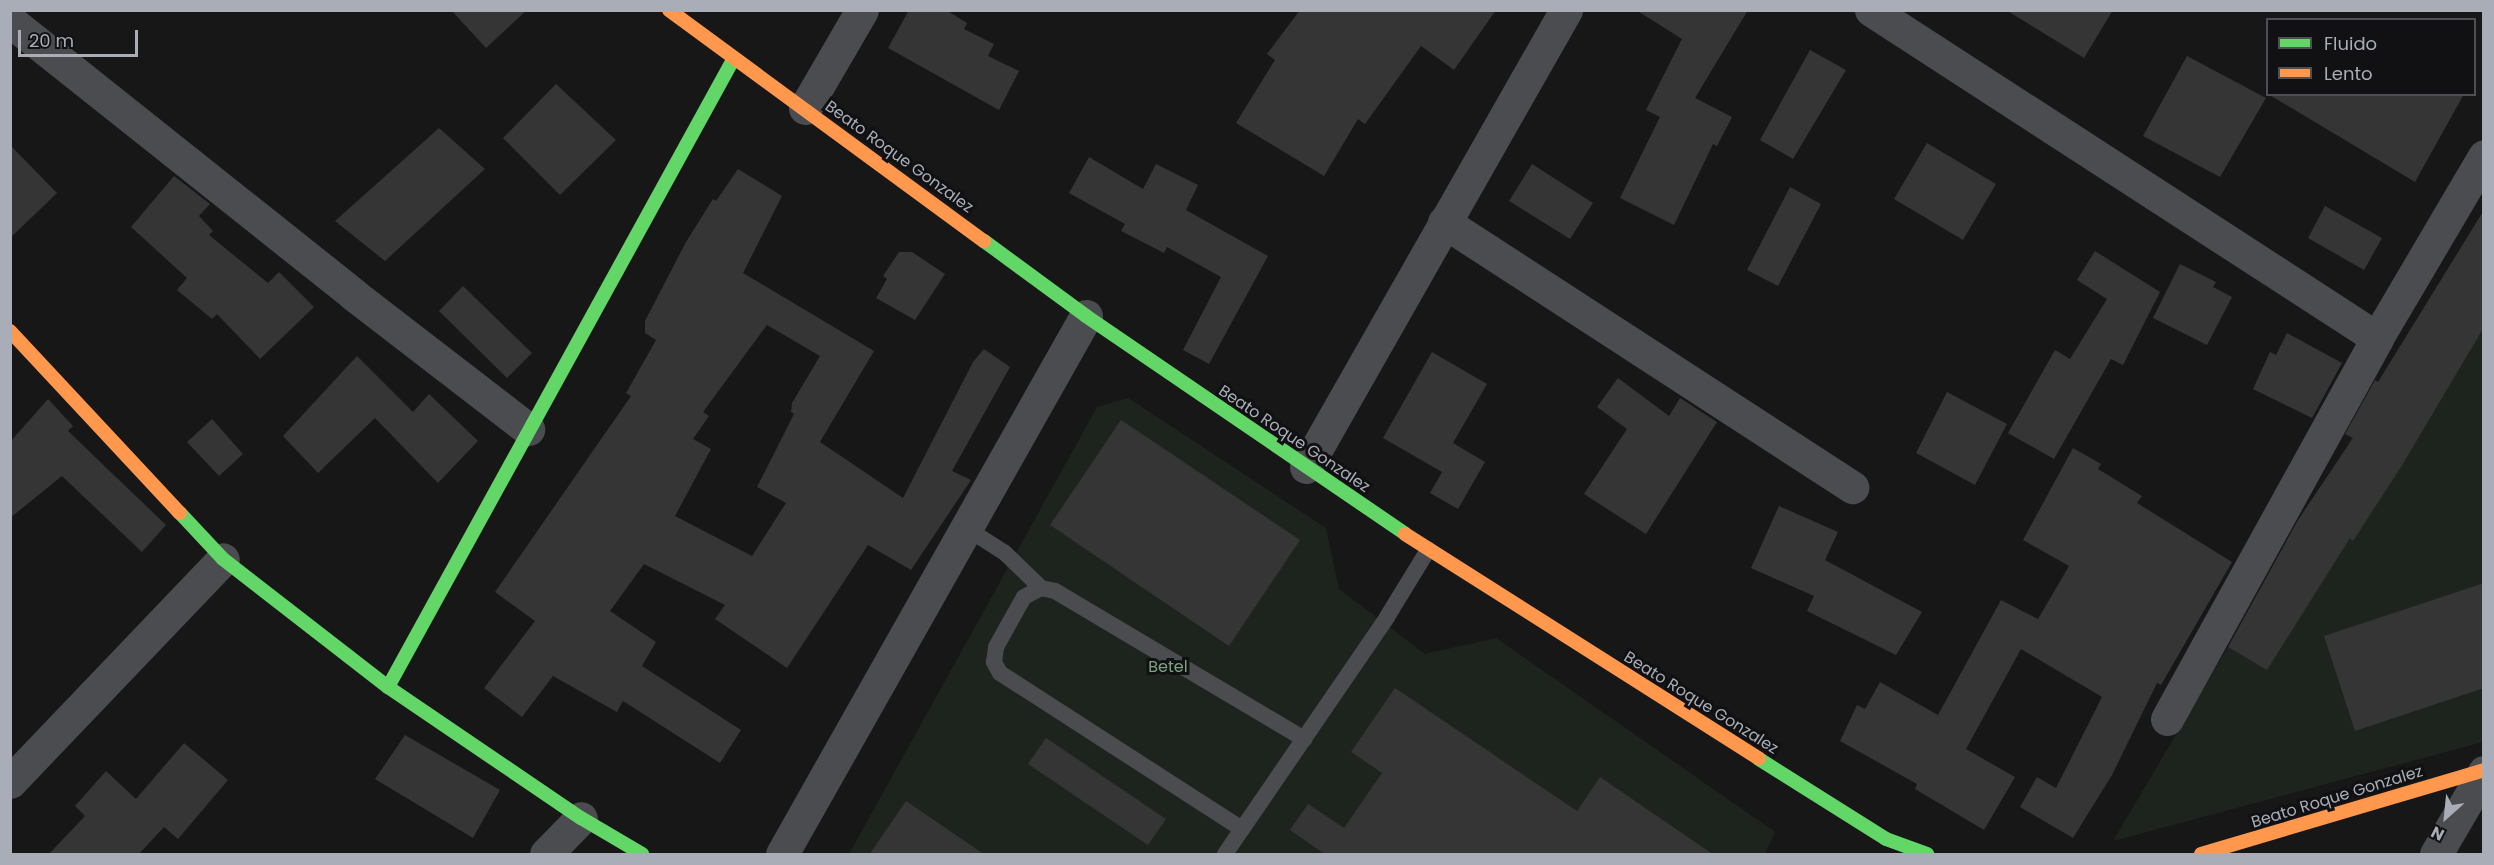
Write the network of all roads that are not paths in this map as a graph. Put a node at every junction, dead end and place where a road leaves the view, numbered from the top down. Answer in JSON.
{"nodes":[{"id":1,"x":669,"y":10,"type":"edge"},
{"id":2,"x":862,"y":10,"type":"edge"},
{"id":3,"x":1566,"y":10,"type":"edge"},
{"id":4,"x":1871,"y":10,"type":"edge"},
{"id":5,"x":10,"y":21,"type":"edge"},
{"id":6,"x":733,"y":60,"type":"junction"},
{"id":7,"x":805,"y":108,"type":"junction"},
{"id":8,"x":2484,"y":156,"type":"edge"},
{"id":9,"x":1444,"y":222,"type":"junction"},
{"id":10,"x":1086,"y":316,"type":"junction"},
{"id":11,"x":10,"y":331,"type":"edge"},
{"id":12,"x":2377,"y":338,"type":"junction"},
{"id":13,"x":528,"y":429,"type":"junction"},
{"id":14,"x":1306,"y":466,"type":"junction"},
{"id":15,"x":1852,"y":486,"type":"dead end"},
{"id":16,"x":966,"y":528,"type":"junction"},
{"id":17,"x":1428,"y":550,"type":"junction"},
{"id":18,"x":223,"y":559,"type":"junction"},
{"id":19,"x":1041,"y":588,"type":"junction"},
{"id":20,"x":388,"y":687,"type":"junction"},
{"id":21,"x":2167,"y":719,"type":"dead end"},
{"id":22,"x":1304,"y":739,"type":"junction"},
{"id":23,"x":2484,"y":771,"type":"edge"},
{"id":24,"x":10,"y":782,"type":"edge"},
{"id":25,"x":581,"y":818,"type":"junction"},
{"id":26,"x":1242,"y":829,"type":"junction"},
{"id":27,"x":546,"y":855,"type":"edge"},
{"id":28,"x":642,"y":855,"type":"edge"},
{"id":29,"x":782,"y":855,"type":"edge"},
{"id":30,"x":1225,"y":855,"type":"edge"},
{"id":31,"x":1927,"y":855,"type":"edge"},
{"id":32,"x":2201,"y":855,"type":"edge"},
{"id":33,"x":2436,"y":855,"type":"edge"}],
"edges":[{"from":1,"to":6,"type":"street","name":"Beato Roque Gonzalez"},
{"from":2,"to":7,"type":"street"},
{"from":3,"to":9,"type":"street"},
{"from":4,"to":12,"type":"street"},
{"from":5,"to":13,"type":"street"},
{"from":6,"to":7,"type":"street","name":"Beato Roque Gonzalez"},
{"from":6,"to":13,"type":"street"},
{"from":7,"to":10,"type":"street","name":"Beato Roque Gonzalez"},
{"from":8,"to":12,"type":"street"},
{"from":9,"to":14,"type":"street"},
{"from":9,"to":15,"type":"street"},
{"from":10,"to":14,"type":"street","name":"Beato Roque Gonzalez"},
{"from":10,"to":16,"type":"street"},
{"from":11,"to":18,"type":"street"},
{"from":12,"to":21,"type":"street"},
{"from":13,"to":20,"type":"street"},
{"from":14,"to":17,"type":"street","name":"Beato Roque Gonzalez"},
{"from":16,"to":19,"type":"lane"},
{"from":16,"to":29,"type":"street"},
{"from":17,"to":22,"type":"lane"},
{"from":17,"to":31,"type":"street","name":"Beato Roque Gonzalez"},
{"from":18,"to":20,"type":"street"},
{"from":18,"to":24,"type":"street"},
{"from":19,"to":22,"type":"lane"},
{"from":19,"to":26,"type":"lane"},
{"from":20,"to":25,"type":"street"},
{"from":22,"to":26,"type":"lane"},
{"from":23,"to":32,"type":"street","name":"Beato Roque Gonzalez"},
{"from":23,"to":33,"type":"street"},
{"from":25,"to":27,"type":"street"},
{"from":25,"to":28,"type":"street"},
{"from":26,"to":30,"type":"lane"}]}
